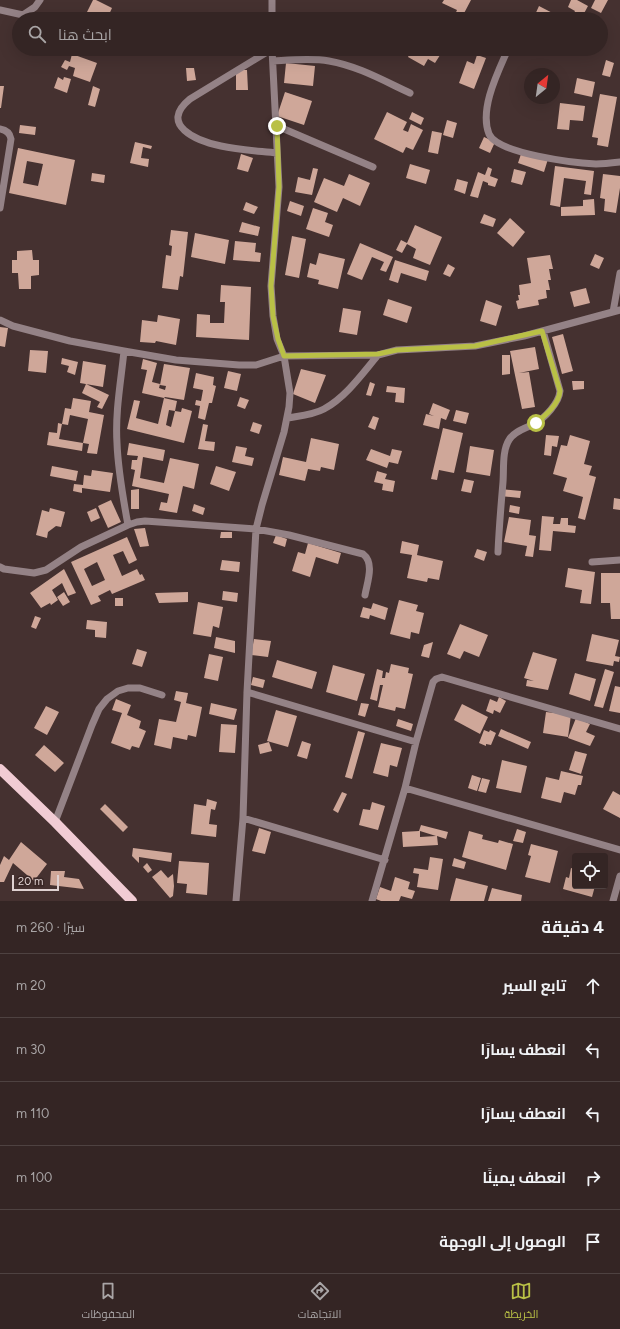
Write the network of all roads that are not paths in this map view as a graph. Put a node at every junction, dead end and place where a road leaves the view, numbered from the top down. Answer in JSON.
{"nodes":[{"id":1,"x":40,"y":0,"type":"edge"},
{"id":2,"x":272,"y":0,"type":"edge"},
{"id":3,"x":0,"y":10,"type":"edge"},
{"id":4,"x":28,"y":12,"type":"edge"},
{"id":5,"x":272,"y":12,"type":"edge"},
{"id":6,"x":12,"y":13,"type":"edge"},
{"id":7,"x":261,"y":56,"type":"edge"},
{"id":8,"x":273,"y":56,"type":"edge"},
{"id":9,"x":505,"y":56,"type":"edge"},
{"id":10,"x":273,"y":61,"type":"junction"},
{"id":11,"x":410,"y":93,"type":"dead end"},
{"id":12,"x":277,"y":126,"type":"junction"},
{"id":13,"x":0,"y":129,"type":"edge"},
{"id":14,"x":277,"y":153,"type":"junction"},
{"id":15,"x":620,"y":162,"type":"edge"},
{"id":16,"x":374,"y":167,"type":"dead end"},
{"id":17,"x":0,"y":208,"type":"edge"},
{"id":18,"x":620,"y":273,"type":"edge"},
{"id":19,"x":616,"y":311,"type":"edge"},
{"id":20,"x":0,"y":320,"type":"edge"},
{"id":21,"x":542,"y":331,"type":"junction"},
{"id":22,"x":124,"y":351,"type":"junction"},
{"id":23,"x":378,"y":354,"type":"junction"},
{"id":24,"x":284,"y":356,"type":"junction"},
{"id":25,"x":288,"y":418,"type":"junction"},
{"id":26,"x":128,"y":525,"type":"junction"},
{"id":27,"x":256,"y":529,"type":"junction"},
{"id":28,"x":498,"y":552,"type":"dead end"},
{"id":29,"x":620,"y":560,"type":"edge"},
{"id":30,"x":592,"y":562,"type":"dead end"},
{"id":31,"x":0,"y":567,"type":"edge"},
{"id":32,"x":365,"y":595,"type":"dead end"},
{"id":33,"x":247,"y":692,"type":"junction"},
{"id":34,"x":162,"y":694,"type":"dead end"},
{"id":35,"x":620,"y":729,"type":"edge"},
{"id":36,"x":416,"y":742,"type":"junction"},
{"id":37,"x":0,"y":769,"type":"edge"},
{"id":38,"x":405,"y":788,"type":"junction"},
{"id":39,"x":243,"y":818,"type":"junction"},
{"id":40,"x":55,"y":822,"type":"junction"},
{"id":41,"x":620,"y":850,"type":"edge"},
{"id":42,"x":385,"y":860,"type":"junction"},
{"id":43,"x":620,"y":876,"type":"edge"},
{"id":44,"x":132,"y":901,"type":"edge"},
{"id":45,"x":236,"y":901,"type":"edge"},
{"id":46,"x":372,"y":901,"type":"edge"},
{"id":47,"x":613,"y":901,"type":"edge"}],
"edges":[{"from":1,"to":4,"type":"street"},
{"from":2,"to":5,"type":"street"},
{"from":3,"to":6,"type":"street"},
{"from":7,"to":14,"type":"street"},
{"from":8,"to":10,"type":"street"},
{"from":9,"to":15,"type":"street"},
{"from":10,"to":11,"type":"street"},
{"from":10,"to":12,"type":"street"},
{"from":12,"to":14,"type":"street"},
{"from":12,"to":16,"type":"street"},
{"from":13,"to":17,"type":"street"},
{"from":14,"to":24,"type":"street"},
{"from":18,"to":19,"type":"street"},
{"from":19,"to":21,"type":"street"},
{"from":20,"to":22,"type":"street"},
{"from":21,"to":23,"type":"street"},
{"from":21,"to":28,"type":"street"},
{"from":22,"to":24,"type":"street"},
{"from":22,"to":26,"type":"street"},
{"from":23,"to":24,"type":"street"},
{"from":23,"to":25,"type":"street"},
{"from":24,"to":25,"type":"street"},
{"from":25,"to":27,"type":"street"},
{"from":26,"to":27,"type":"street"},
{"from":26,"to":31,"type":"street"},
{"from":27,"to":32,"type":"street"},
{"from":27,"to":33,"type":"street"},
{"from":29,"to":30,"type":"street"},
{"from":33,"to":36,"type":"street"},
{"from":33,"to":39,"type":"street"},
{"from":34,"to":40,"type":"street"},
{"from":35,"to":36,"type":"street"},
{"from":36,"to":38,"type":"street"},
{"from":37,"to":40,"type":"main road"},
{"from":38,"to":41,"type":"street"},
{"from":38,"to":42,"type":"street"},
{"from":39,"to":42,"type":"street"},
{"from":39,"to":45,"type":"street"},
{"from":40,"to":44,"type":"main road"},
{"from":42,"to":46,"type":"street"},
{"from":43,"to":47,"type":"street"}]}
